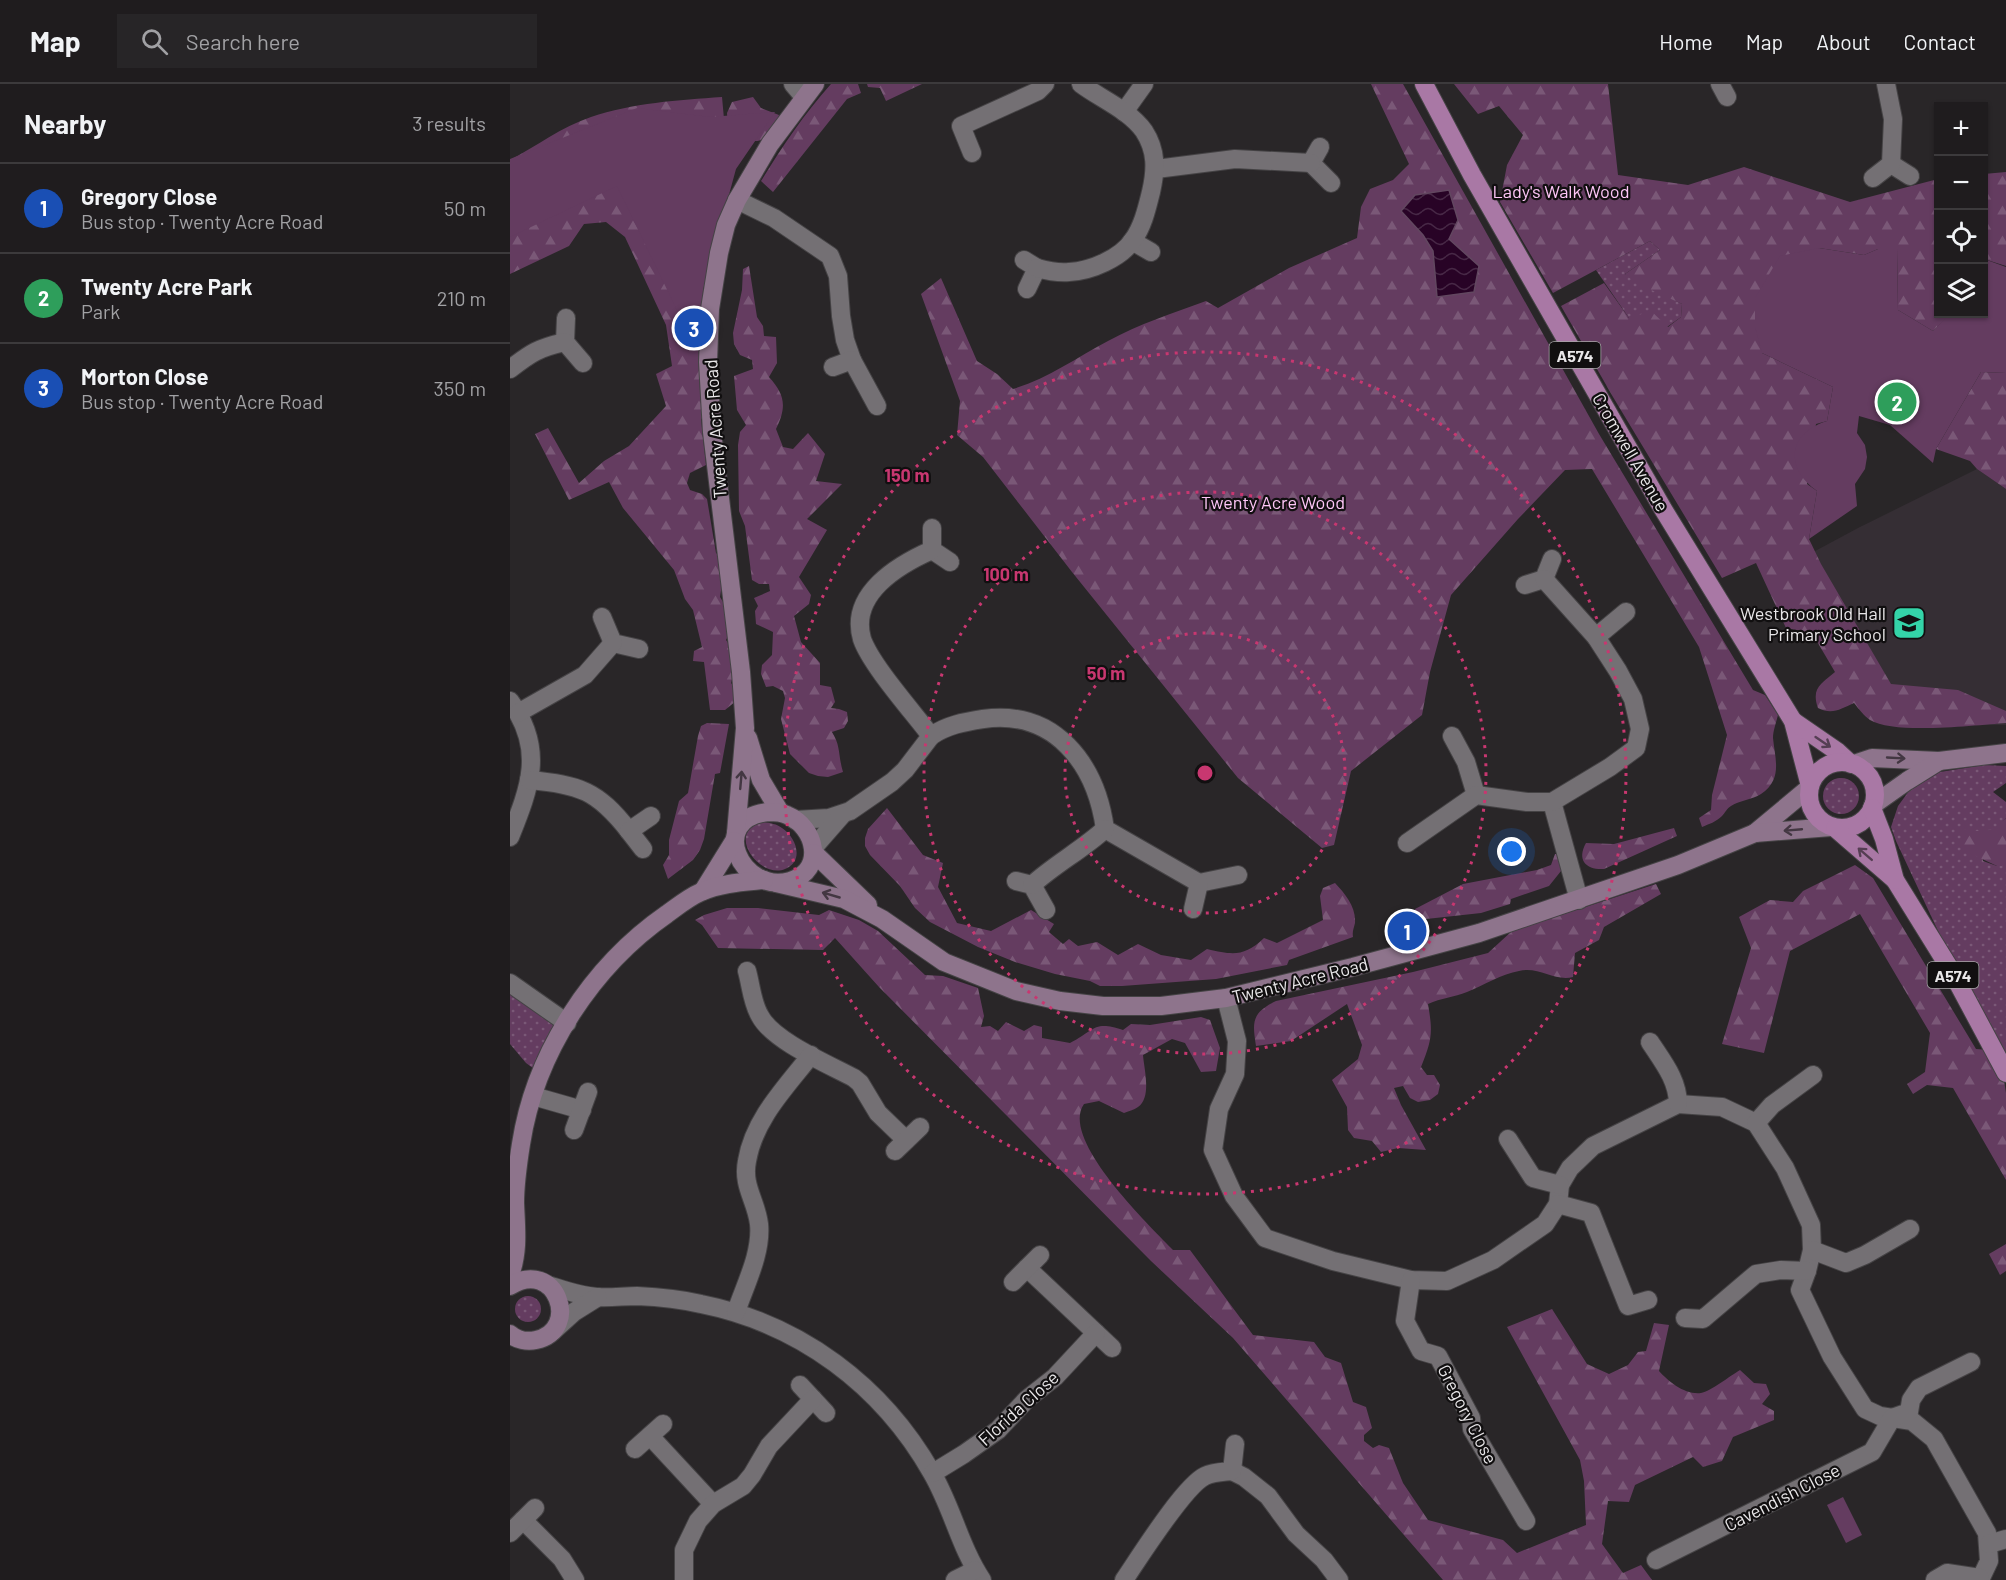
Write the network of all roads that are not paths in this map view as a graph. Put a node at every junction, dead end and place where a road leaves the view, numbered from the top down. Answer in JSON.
{"nodes":[{"id":1,"x":1045,"y":84,"type":"edge"},
{"id":2,"x":1081,"y":84,"type":"edge"},
{"id":3,"x":1144,"y":84,"type":"edge"},
{"id":4,"x":1424,"y":84,"type":"edge"},
{"id":5,"x":1886,"y":84,"type":"edge"},
{"id":6,"x":804,"y":88,"type":"edge"},
{"id":7,"x":1124,"y":112,"type":"junction"},
{"id":8,"x":972,"y":153,"type":"dead end"},
{"id":9,"x":1891,"y":164,"type":"junction"},
{"id":10,"x":1156,"y":169,"type":"junction"},
{"id":11,"x":1910,"y":177,"type":"dead end"},
{"id":12,"x":1873,"y":178,"type":"dead end"},
{"id":13,"x":1331,"y":183,"type":"dead end"},
{"id":14,"x":737,"y":200,"type":"junction"},
{"id":15,"x":1132,"y":241,"type":"junction"},
{"id":16,"x":1151,"y":252,"type":"dead end"},
{"id":17,"x":1027,"y":289,"type":"dead end"},
{"id":18,"x":566,"y":318,"type":"dead end"},
{"id":19,"x":565,"y":342,"type":"junction"},
{"id":20,"x":852,"y":360,"type":"junction"},
{"id":21,"x":583,"y":363,"type":"dead end"},
{"id":22,"x":833,"y":367,"type":"dead end"},
{"id":23,"x":510,"y":369,"type":"edge"},
{"id":24,"x":877,"y":406,"type":"dead end"},
{"id":25,"x":932,"y":528,"type":"dead end"},
{"id":26,"x":932,"y":550,"type":"junction"},
{"id":27,"x":1552,"y":559,"type":"dead end"},
{"id":28,"x":950,"y":562,"type":"dead end"},
{"id":29,"x":1544,"y":579,"type":"junction"},
{"id":30,"x":1525,"y":585,"type":"dead end"},
{"id":31,"x":1626,"y":612,"type":"dead end"},
{"id":32,"x":602,"y":617,"type":"dead end"},
{"id":33,"x":1596,"y":637,"type":"junction"},
{"id":34,"x":614,"y":642,"type":"junction"},
{"id":35,"x":639,"y":649,"type":"dead end"},
{"id":36,"x":514,"y":707,"type":"edge"},
{"id":37,"x":1793,"y":721,"type":"junction"},
{"id":38,"x":745,"y":728,"type":"junction"},
{"id":39,"x":931,"y":736,"type":"junction"},
{"id":40,"x":1452,"y":736,"type":"dead end"},
{"id":41,"x":2006,"y":753,"type":"edge"},
{"id":42,"x":1939,"y":761,"type":"junction"},
{"id":43,"x":1852,"y":764,"type":"junction"},
{"id":44,"x":529,"y":780,"type":"junction"},
{"id":45,"x":1810,"y":787,"type":"junction"},
{"id":46,"x":1476,"y":795,"type":"junction"},
{"id":47,"x":1552,"y":802,"type":"junction"},
{"id":48,"x":1873,"y":807,"type":"junction"},
{"id":49,"x":842,"y":815,"type":"junction"},
{"id":50,"x":651,"y":816,"type":"dead end"},
{"id":51,"x":788,"y":816,"type":"junction"},
{"id":52,"x":1833,"y":827,"type":"junction"},
{"id":53,"x":1105,"y":829,"type":"junction"},
{"id":54,"x":628,"y":831,"type":"junction"},
{"id":55,"x":1755,"y":833,"type":"junction"},
{"id":56,"x":510,"y":837,"type":"edge"},
{"id":57,"x":735,"y":837,"type":"junction"},
{"id":58,"x":1407,"y":843,"type":"dead end"},
{"id":59,"x":643,"y":849,"type":"dead end"},
{"id":60,"x":814,"y":850,"type":"junction"},
{"id":61,"x":1238,"y":876,"type":"dead end"},
{"id":62,"x":1895,"y":880,"type":"junction"},
{"id":63,"x":770,"y":881,"type":"junction"},
{"id":64,"x":1199,"y":883,"type":"junction"},
{"id":65,"x":703,"y":891,"type":"junction"},
{"id":66,"x":1579,"y":900,"type":"junction"},
{"id":67,"x":1193,"y":909,"type":"dead end"},
{"id":68,"x":1046,"y":910,"type":"dead end"},
{"id":69,"x":882,"y":919,"type":"junction"},
{"id":70,"x":747,"y":970,"type":"dead end"},
{"id":71,"x":510,"y":983,"type":"edge"},
{"id":72,"x":1226,"y":998,"type":"junction"},
{"id":73,"x":567,"y":1023,"type":"junction"},
{"id":74,"x":1650,"y":1042,"type":"dead end"},
{"id":75,"x":811,"y":1055,"type":"junction"},
{"id":76,"x":2006,"y":1073,"type":"edge"},
{"id":77,"x":1813,"y":1075,"type":"dead end"},
{"id":78,"x":588,"y":1092,"type":"dead end"},
{"id":79,"x":533,"y":1096,"type":"junction"},
{"id":80,"x":1678,"y":1104,"type":"junction"},
{"id":81,"x":582,"y":1110,"type":"junction"},
{"id":82,"x":1756,"y":1123,"type":"junction"},
{"id":83,"x":920,"y":1126,"type":"dead end"},
{"id":84,"x":574,"y":1130,"type":"dead end"},
{"id":85,"x":1508,"y":1139,"type":"dead end"},
{"id":86,"x":1560,"y":1185,"type":"junction"},
{"id":87,"x":1558,"y":1204,"type":"junction"},
{"id":88,"x":1910,"y":1229,"type":"dead end"},
{"id":89,"x":517,"y":1244,"type":"junction"},
{"id":90,"x":1812,"y":1250,"type":"junction"},
{"id":91,"x":1040,"y":1255,"type":"dead end"},
{"id":92,"x":1027,"y":1268,"type":"junction"},
{"id":93,"x":1808,"y":1271,"type":"junction"},
{"id":94,"x":510,"y":1275,"type":"edge"},
{"id":95,"x":1411,"y":1280,"type":"junction"},
{"id":96,"x":1013,"y":1282,"type":"dead end"},
{"id":97,"x":544,"y":1283,"type":"junction"},
{"id":98,"x":510,"y":1286,"type":"edge"},
{"id":99,"x":598,"y":1297,"type":"junction"},
{"id":100,"x":1648,"y":1300,"type":"dead end"},
{"id":101,"x":735,"y":1312,"type":"junction"},
{"id":102,"x":1685,"y":1318,"type":"dead end"},
{"id":103,"x":553,"y":1331,"type":"junction"},
{"id":104,"x":1096,"y":1333,"type":"junction"},
{"id":105,"x":510,"y":1334,"type":"edge"},
{"id":106,"x":534,"y":1341,"type":"junction"},
{"id":107,"x":510,"y":1347,"type":"edge"},
{"id":108,"x":1112,"y":1348,"type":"dead end"},
{"id":109,"x":1971,"y":1362,"type":"dead end"},
{"id":110,"x":800,"y":1385,"type":"dead end"},
{"id":111,"x":813,"y":1399,"type":"junction"},
{"id":112,"x":826,"y":1413,"type":"dead end"},
{"id":113,"x":1892,"y":1418,"type":"junction"},
{"id":114,"x":1235,"y":1444,"type":"dead end"},
{"id":115,"x":635,"y":1449,"type":"dead end"},
{"id":116,"x":1232,"y":1471,"type":"junction"},
{"id":117,"x":933,"y":1473,"type":"junction"},
{"id":118,"x":713,"y":1504,"type":"junction"},
{"id":119,"x":523,"y":1520,"type":"edge"},
{"id":120,"x":1526,"y":1521,"type":"dead end"},
{"id":121,"x":1997,"y":1541,"type":"edge"},
{"id":122,"x":1656,"y":1560,"type":"dead end"},
{"id":123,"x":978,"y":1575,"type":"edge"},
{"id":124,"x":1980,"y":1579,"type":"edge"},
{"id":125,"x":575,"y":1580,"type":"edge"},
{"id":126,"x":684,"y":1580,"type":"edge"},
{"id":127,"x":956,"y":1580,"type":"edge"},
{"id":128,"x":1124,"y":1580,"type":"edge"},
{"id":129,"x":1339,"y":1580,"type":"edge"},
{"id":130,"x":1935,"y":1580,"type":"edge"}],
"edges":[{"from":1,"to":8,"type":"street"},
{"from":2,"to":7,"type":"street"},
{"from":3,"to":7,"type":"street"},
{"from":4,"to":37,"type":"main road","name":"Cromwell Avenue","number":"A574"},
{"from":5,"to":9,"type":"street"},
{"from":6,"to":14,"type":"street","name":"Twenty Acre Road"},
{"from":7,"to":10,"type":"street"},
{"from":9,"to":11,"type":"street"},
{"from":9,"to":12,"type":"street"},
{"from":10,"to":13,"type":"street"},
{"from":10,"to":15,"type":"street"},
{"from":14,"to":20,"type":"street"},
{"from":14,"to":38,"type":"street","name":"Twenty Acre Road"},
{"from":15,"to":16,"type":"street"},
{"from":15,"to":17,"type":"street"},
{"from":18,"to":19,"type":"street"},
{"from":19,"to":21,"type":"street"},
{"from":19,"to":23,"type":"street"},
{"from":20,"to":22,"type":"street"},
{"from":20,"to":24,"type":"street"},
{"from":25,"to":26,"type":"street"},
{"from":26,"to":28,"type":"street"},
{"from":26,"to":39,"type":"street"},
{"from":27,"to":29,"type":"street"},
{"from":29,"to":30,"type":"street"},
{"from":29,"to":33,"type":"street"},
{"from":31,"to":33,"type":"street"},
{"from":32,"to":34,"type":"street"},
{"from":33,"to":47,"type":"street"},
{"from":34,"to":35,"type":"street"},
{"from":34,"to":36,"type":"street"},
{"from":36,"to":44,"type":"street"},
{"from":37,"to":43,"type":"main road","name":"Cromwell Avenue","number":"A574","one_way":true},
{"from":37,"to":45,"type":"main road","name":"Cromwell Avenue","number":"A574"},
{"from":38,"to":51,"type":"street","name":"Twenty Acre Road"},
{"from":57,"to":38,"type":"street","name":"Twenty Acre Road","one_way":true},
{"from":39,"to":49,"type":"street"},
{"from":39,"to":53,"type":"street"},
{"from":40,"to":46,"type":"street"},
{"from":41,"to":42,"type":"street"},
{"from":43,"to":42,"type":"street","one_way":true},
{"from":42,"to":48,"type":"street"},
{"from":43,"to":45,"type":"main road"},
{"from":43,"to":48,"type":"main road","number":"A574"},
{"from":44,"to":54,"type":"street"},
{"from":44,"to":56,"type":"street"},
{"from":45,"to":52,"type":"main road","number":"A574"},
{"from":45,"to":55,"type":"street","name":"Twenty Acre Road"},
{"from":46,"to":47,"type":"street"},
{"from":46,"to":58,"type":"street"},
{"from":47,"to":66,"type":"street"},
{"from":48,"to":52,"type":"main road"},
{"from":48,"to":62,"type":"main road","number":"A574"},
{"from":49,"to":51,"type":"street"},
{"from":49,"to":60,"type":"street"},
{"from":50,"to":54,"type":"street"},
{"from":51,"to":57,"type":"street"},
{"from":51,"to":60,"type":"street"},
{"from":52,"to":55,"type":"street","name":"Twenty Acre Road","one_way":true},
{"from":62,"to":52,"type":"main road","number":"A574","one_way":true},
{"from":53,"to":64,"type":"street"},
{"from":53,"to":68,"type":"street"},
{"from":54,"to":59,"type":"street"},
{"from":55,"to":66,"type":"street","name":"Twenty Acre Road"},
{"from":57,"to":63,"type":"street"},
{"from":57,"to":65,"type":"street"},
{"from":60,"to":63,"type":"street"},
{"from":60,"to":69,"type":"street","name":"Twenty Acre Road"},
{"from":61,"to":64,"type":"street"},
{"from":62,"to":76,"type":"main road","number":"A574"},
{"from":63,"to":65,"type":"street"},
{"from":69,"to":63,"type":"street","name":"Twenty Acre Road","one_way":true},
{"from":64,"to":67,"type":"street"},
{"from":65,"to":73,"type":"street"},
{"from":66,"to":72,"type":"street","name":"Twenty Acre Road"},
{"from":69,"to":72,"type":"street","name":"Twenty Acre Road"},
{"from":70,"to":75,"type":"street"},
{"from":71,"to":73,"type":"street"},
{"from":72,"to":95,"type":"street"},
{"from":73,"to":79,"type":"street"},
{"from":74,"to":80,"type":"street"},
{"from":75,"to":83,"type":"street"},
{"from":75,"to":101,"type":"street"},
{"from":77,"to":82,"type":"street"},
{"from":78,"to":81,"type":"street"},
{"from":79,"to":81,"type":"street"},
{"from":79,"to":89,"type":"street"},
{"from":80,"to":82,"type":"street"},
{"from":80,"to":86,"type":"street"},
{"from":81,"to":84,"type":"street"},
{"from":82,"to":90,"type":"street"},
{"from":85,"to":86,"type":"street"},
{"from":86,"to":87,"type":"street"},
{"from":87,"to":95,"type":"street"},
{"from":87,"to":100,"type":"street"},
{"from":88,"to":90,"type":"street"},
{"from":89,"to":94,"type":"street"},
{"from":89,"to":97,"type":"street"},
{"from":90,"to":93,"type":"street"},
{"from":91,"to":92,"type":"street"},
{"from":92,"to":96,"type":"street"},
{"from":92,"to":104,"type":"street"},
{"from":93,"to":102,"type":"street"},
{"from":93,"to":113,"type":"street"},
{"from":95,"to":120,"type":"street","name":"Gregory Close"},
{"from":97,"to":98,"type":"street"},
{"from":97,"to":99,"type":"street"},
{"from":97,"to":103,"type":"street"},
{"from":99,"to":101,"type":"street"},
{"from":99,"to":103,"type":"street"},
{"from":101,"to":117,"type":"street"},
{"from":103,"to":106,"type":"street"},
{"from":104,"to":108,"type":"street"},
{"from":104,"to":117,"type":"street","name":"Florida Close"},
{"from":105,"to":106,"type":"street"},
{"from":106,"to":107,"type":"street"},
{"from":109,"to":113,"type":"street","name":"Cavendish Close"},
{"from":110,"to":111,"type":"street"},
{"from":111,"to":112,"type":"street"},
{"from":111,"to":118,"type":"street"},
{"from":113,"to":121,"type":"street"},
{"from":113,"to":122,"type":"street","name":"Cavendish Close"},
{"from":114,"to":116,"type":"street"},
{"from":115,"to":118,"type":"street"},
{"from":116,"to":128,"type":"street"},
{"from":116,"to":129,"type":"street"},
{"from":117,"to":123,"type":"street"},
{"from":118,"to":126,"type":"street"},
{"from":119,"to":125,"type":"street"},
{"from":121,"to":124,"type":"street"},
{"from":123,"to":127,"type":"street"},
{"from":124,"to":130,"type":"street"}]}
